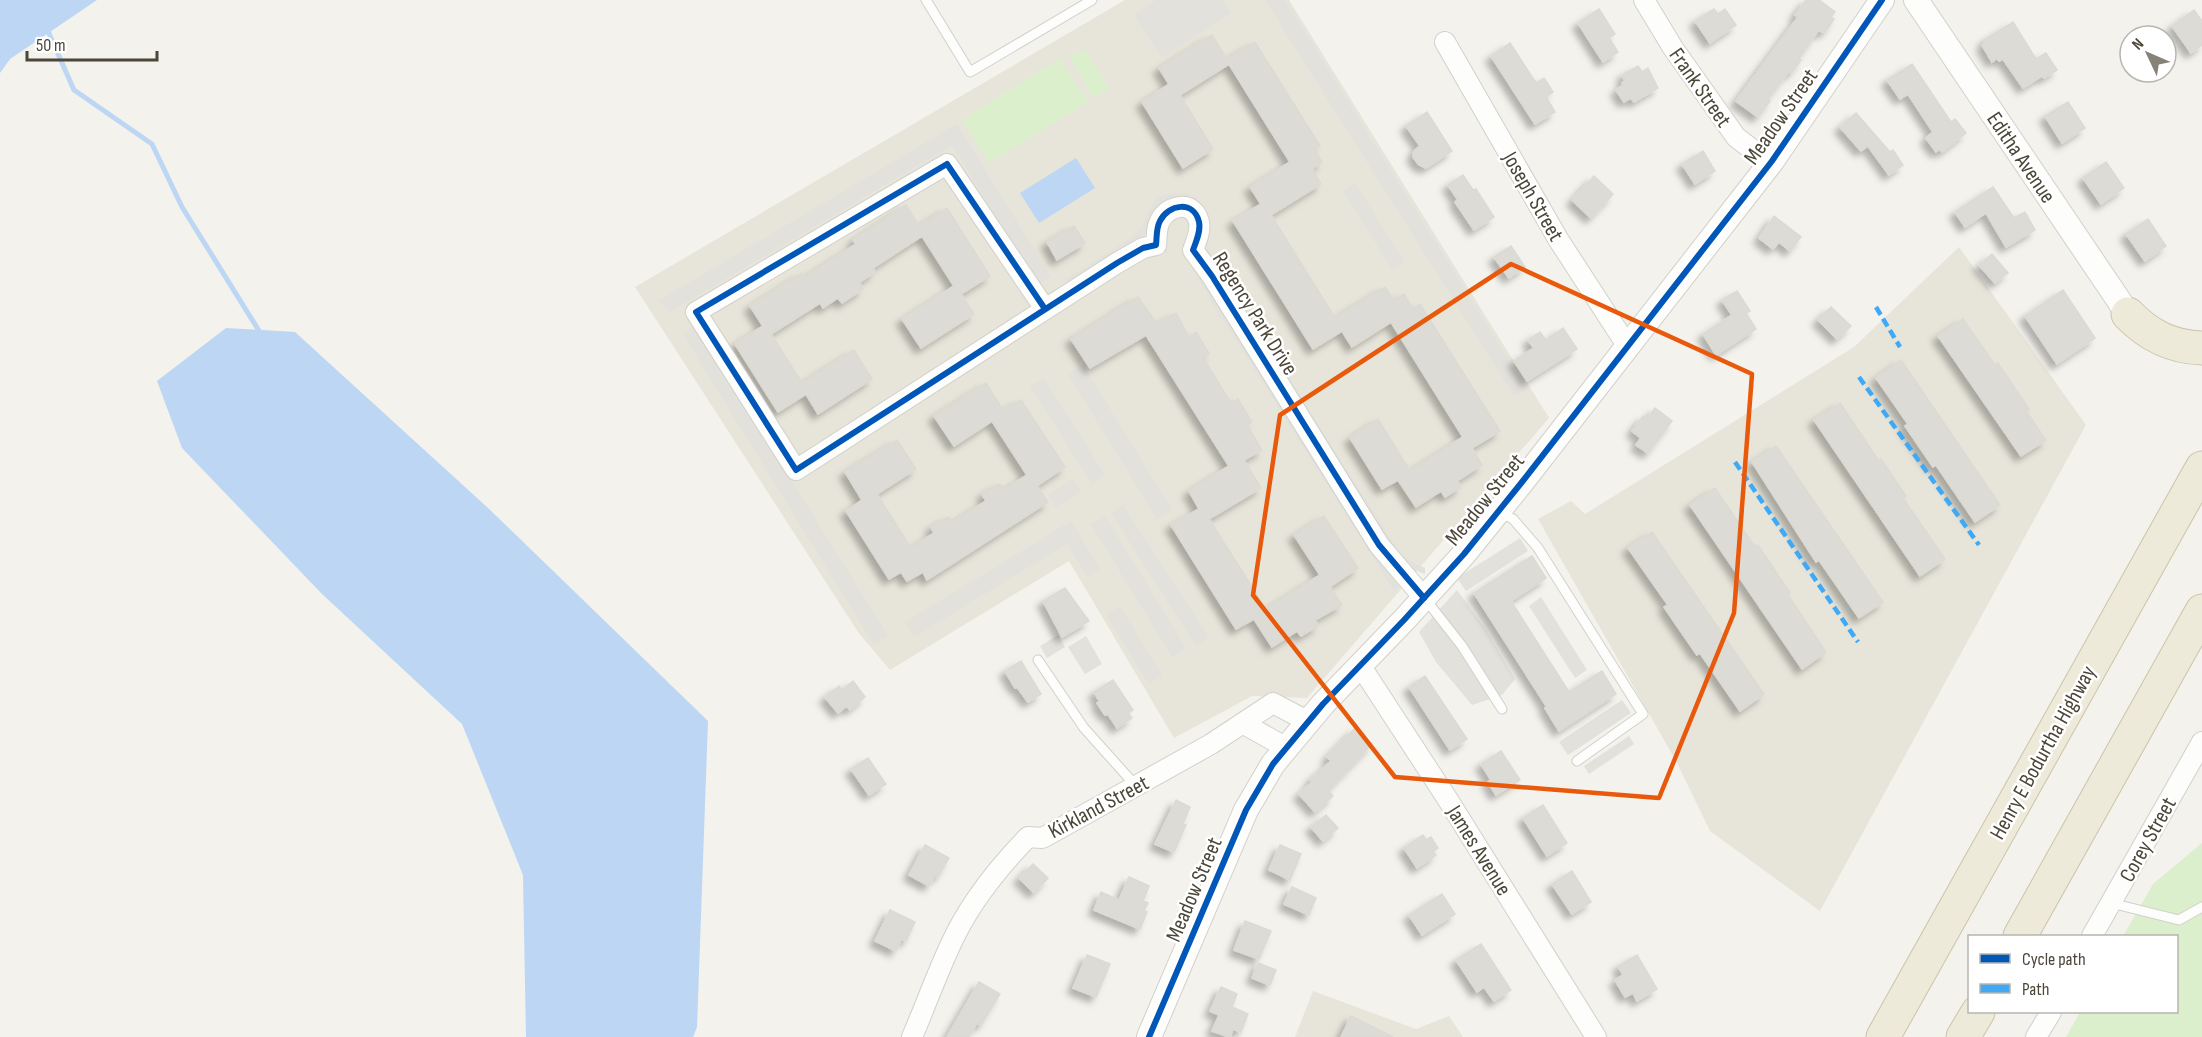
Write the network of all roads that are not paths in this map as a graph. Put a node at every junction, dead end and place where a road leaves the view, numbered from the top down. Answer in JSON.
{"nodes":[{"id":1,"x":926,"y":0,"type":"edge"},
{"id":2,"x":1092,"y":0,"type":"edge"},
{"id":3,"x":1644,"y":0,"type":"edge"},
{"id":4,"x":1882,"y":0,"type":"edge"},
{"id":5,"x":1916,"y":0,"type":"edge"},
{"id":6,"x":1445,"y":42,"type":"dead end"},
{"id":7,"x":1772,"y":160,"type":"junction"},
{"id":8,"x":1045,"y":309,"type":"junction"},
{"id":9,"x":2128,"y":314,"type":"joint"},
{"id":10,"x":1628,"y":347,"type":"junction"},
{"id":11,"x":2202,"y":348,"type":"edge"},
{"id":12,"x":2202,"y":468,"type":"edge"},
{"id":13,"x":1499,"y":512,"type":"junction"},
{"id":14,"x":1424,"y":598,"type":"junction"},
{"id":15,"x":2202,"y":611,"type":"edge"},
{"id":16,"x":1038,"y":660,"type":"dead end"},
{"id":17,"x":1360,"y":665,"type":"junction"},
{"id":18,"x":1502,"y":709,"type":"dead end"},
{"id":19,"x":1307,"y":721,"type":"junction"},
{"id":20,"x":1244,"y":724,"type":"junction"},
{"id":21,"x":2202,"y":742,"type":"edge"},
{"id":22,"x":1285,"y":747,"type":"junction"},
{"id":23,"x":1577,"y":761,"type":"dead end"},
{"id":24,"x":1136,"y":786,"type":"junction"},
{"id":25,"x":2111,"y":903,"type":"junction"},
{"id":26,"x":2202,"y":906,"type":"edge"},
{"id":27,"x":2021,"y":935,"type":"edge"},
{"id":28,"x":2093,"y":935,"type":"edge"},
{"id":29,"x":1976,"y":1013,"type":"edge"},
{"id":30,"x":2050,"y":1013,"type":"edge"},
{"id":31,"x":912,"y":1037,"type":"edge"},
{"id":32,"x":1149,"y":1037,"type":"edge"},
{"id":33,"x":1596,"y":1037,"type":"edge"},
{"id":34,"x":1883,"y":1037,"type":"edge"},
{"id":35,"x":1963,"y":1037,"type":"edge"},
{"id":36,"x":2036,"y":1037,"type":"edge"}],
"edges":[{"from":1,"to":2,"type":"lane"},
{"from":3,"to":7,"type":"street","name":"Frank Street"},
{"from":4,"to":7,"type":"street","name":"Meadow Street"},
{"from":5,"to":9,"type":"street","name":"Editha Avenue"},
{"from":6,"to":10,"type":"street","name":"Joseph Street"},
{"from":7,"to":10,"type":"street","name":"Meadow Street"},
{"from":8,"to":8,"type":"street","name":"Regency Park Drive"},
{"from":8,"to":14,"type":"street","name":"Regency Park Drive"},
{"from":9,"to":11,"type":"highway"},
{"from":10,"to":13,"type":"street","name":"Meadow Street"},
{"from":12,"to":34,"type":"highway","name":"Henry E Bodurtha Highway"},
{"from":13,"to":14,"type":"street","name":"Meadow Street"},
{"from":13,"to":23,"type":"lane"},
{"from":14,"to":17,"type":"street","name":"Meadow Street"},
{"from":14,"to":18,"type":"lane"},
{"from":15,"to":27,"type":"highway"},
{"from":16,"to":24,"type":"lane"},
{"from":17,"to":19,"type":"street","name":"Meadow Street"},
{"from":17,"to":33,"type":"street","name":"James Avenue"},
{"from":19,"to":20,"type":"street","name":"Kirkland Street"},
{"from":19,"to":22,"type":"street","name":"Meadow Street"},
{"from":20,"to":22,"type":"street"},
{"from":20,"to":24,"type":"street","name":"Kirkland Street"},
{"from":21,"to":25,"type":"street","name":"Corey Street"},
{"from":22,"to":32,"type":"street","name":"Meadow Street"},
{"from":24,"to":31,"type":"street","name":"Kirkland Street"},
{"from":25,"to":26,"type":"lane"},
{"from":25,"to":28,"type":"street","name":"Corey Street"},
{"from":29,"to":35,"type":"highway"},
{"from":30,"to":36,"type":"street"}]}
